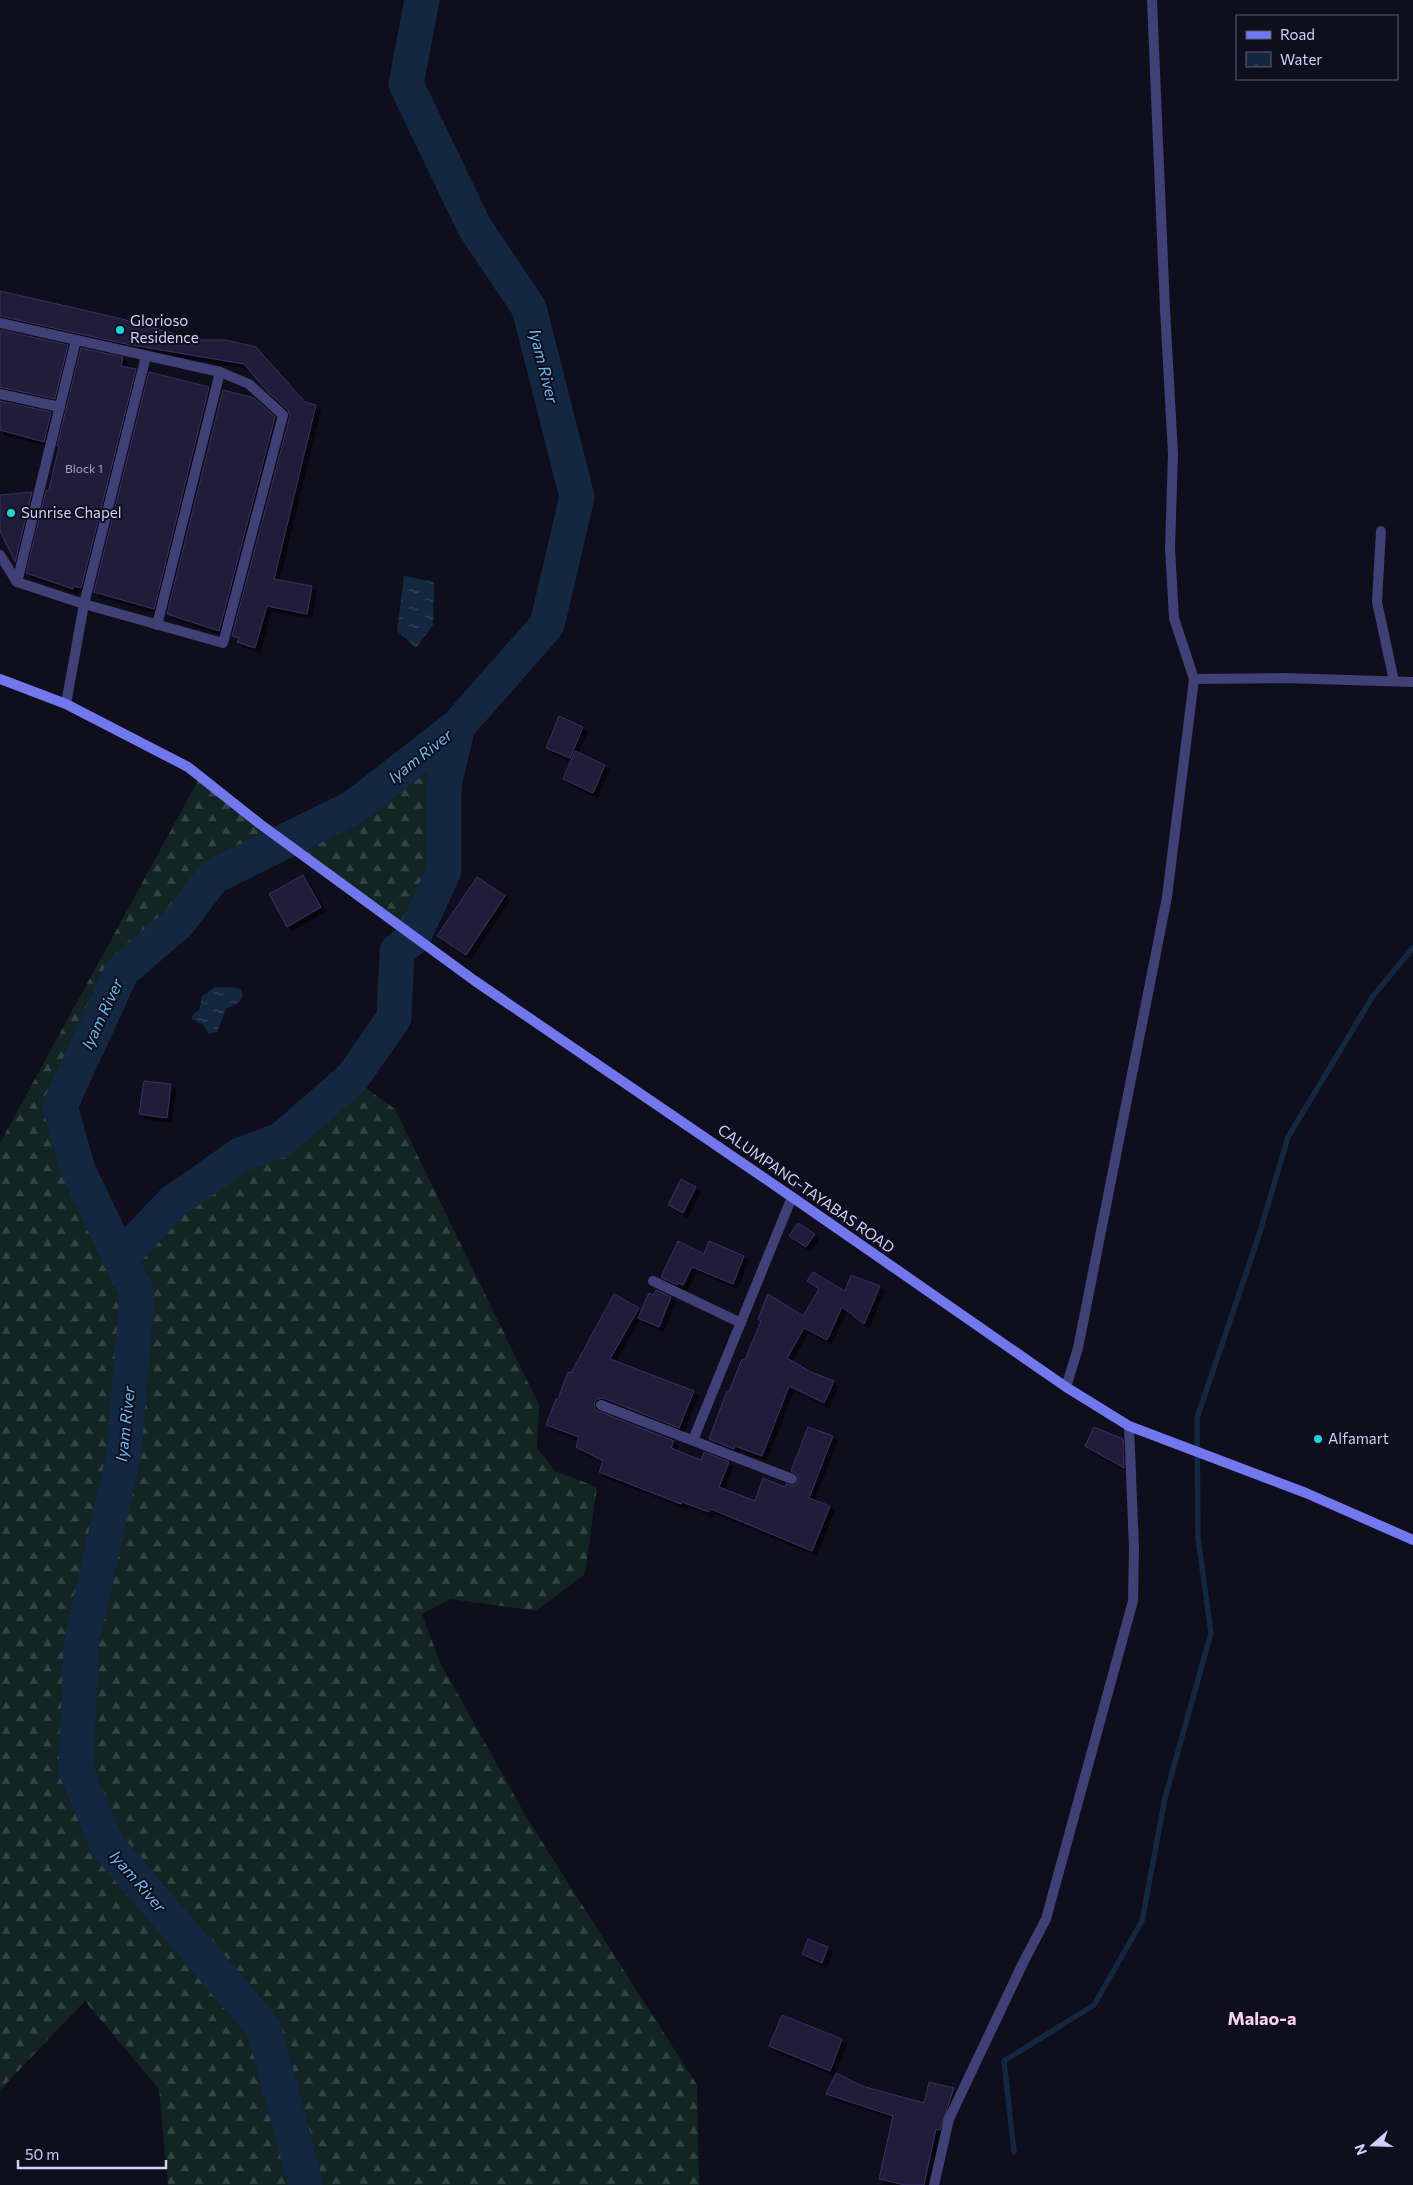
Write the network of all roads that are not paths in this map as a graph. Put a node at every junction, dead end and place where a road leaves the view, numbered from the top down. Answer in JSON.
{"nodes":[{"id":1,"x":1152,"y":0,"type":"edge"},
{"id":2,"x":0,"y":323,"type":"edge"},
{"id":3,"x":76,"y":340,"type":"junction"},
{"id":4,"x":146,"y":356,"type":"junction"},
{"id":5,"x":220,"y":372,"type":"junction"},
{"id":6,"x":0,"y":394,"type":"edge"},
{"id":7,"x":60,"y":407,"type":"junction"},
{"id":8,"x":1381,"y":531,"type":"dead end"},
{"id":9,"x":0,"y":555,"type":"edge"},
{"id":10,"x":17,"y":582,"type":"junction"},
{"id":11,"x":84,"y":604,"type":"junction"},
{"id":12,"x":157,"y":625,"type":"junction"},
{"id":13,"x":0,"y":679,"type":"edge"},
{"id":14,"x":1194,"y":679,"type":"junction"},
{"id":15,"x":1394,"y":681,"type":"junction"},
{"id":16,"x":1413,"y":682,"type":"edge"},
{"id":17,"x":66,"y":704,"type":"junction"},
{"id":18,"x":792,"y":1197,"type":"junction"},
{"id":19,"x":653,"y":1282,"type":"dead end"},
{"id":20,"x":741,"y":1324,"type":"junction"},
{"id":21,"x":1066,"y":1387,"type":"junction"},
{"id":22,"x":601,"y":1405,"type":"dead end"},
{"id":23,"x":1128,"y":1426,"type":"junction"},
{"id":24,"x":693,"y":1440,"type":"junction"},
{"id":25,"x":792,"y":1479,"type":"dead end"},
{"id":26,"x":1413,"y":1540,"type":"edge"},
{"id":27,"x":934,"y":2185,"type":"edge"}],
"edges":[{"from":1,"to":14,"type":"street"},
{"from":2,"to":3,"type":"street"},
{"from":3,"to":4,"type":"street"},
{"from":3,"to":7,"type":"street"},
{"from":4,"to":5,"type":"street"},
{"from":4,"to":11,"type":"street"},
{"from":5,"to":12,"type":"street"},
{"from":5,"to":12,"type":"street"},
{"from":6,"to":7,"type":"street"},
{"from":7,"to":10,"type":"street"},
{"from":8,"to":15,"type":"street"},
{"from":9,"to":10,"type":"street"},
{"from":10,"to":11,"type":"street"},
{"from":11,"to":12,"type":"street"},
{"from":11,"to":17,"type":"street"},
{"from":13,"to":17,"type":"main road"},
{"from":14,"to":15,"type":"street"},
{"from":14,"to":21,"type":"street"},
{"from":15,"to":16,"type":"street"},
{"from":17,"to":18,"type":"main road","name":"CALUMPANG-TAYABAS ROAD"},
{"from":18,"to":20,"type":"street"},
{"from":18,"to":21,"type":"main road","name":"CALUMPANG-TAYABAS ROAD"},
{"from":19,"to":20,"type":"street"},
{"from":20,"to":24,"type":"street"},
{"from":21,"to":23,"type":"main road","name":"CALUMPANG-TAYABAS ROAD"},
{"from":22,"to":24,"type":"street"},
{"from":23,"to":26,"type":"main road","name":"CALUMPANG-TAYABAS ROAD"},
{"from":23,"to":27,"type":"street"},
{"from":24,"to":25,"type":"street"}]}
